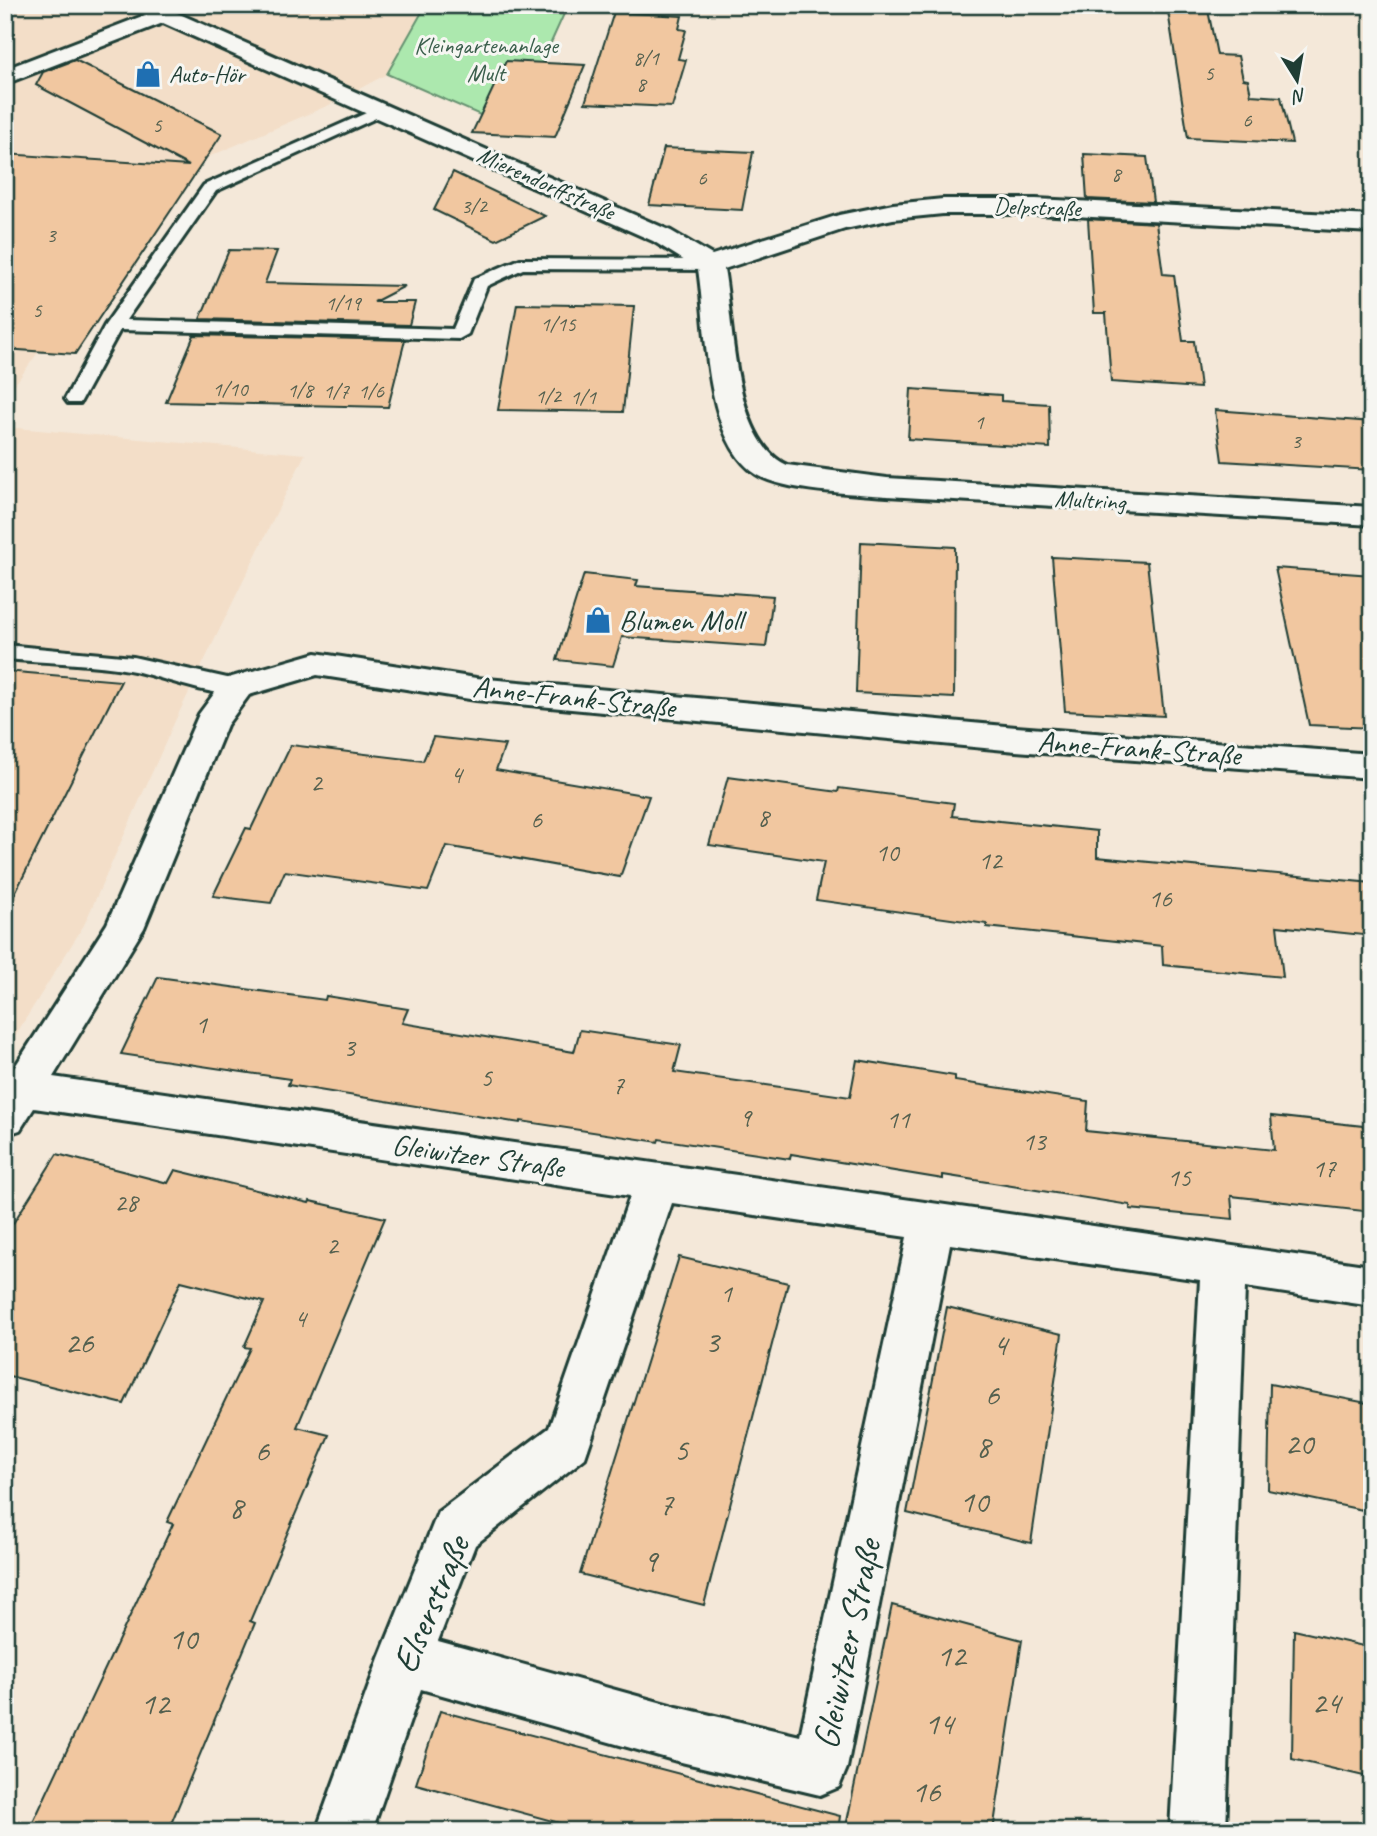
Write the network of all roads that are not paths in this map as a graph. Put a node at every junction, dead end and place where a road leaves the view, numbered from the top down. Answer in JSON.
{"nodes":[{"id":1,"x":140,"y":5,"type":"edge"},
{"id":2,"x":161,"y":16,"type":"junction"},
{"id":3,"x":5,"y":77,"type":"edge"},
{"id":4,"x":382,"y":110,"type":"junction"},
{"id":5,"x":1372,"y":224,"type":"edge"},
{"id":6,"x":710,"y":265,"type":"junction"},
{"id":7,"x":114,"y":325,"type":"junction"},
{"id":8,"x":74,"y":399,"type":"dead end"},
{"id":9,"x":1372,"y":516,"type":"edge"},
{"id":10,"x":5,"y":652,"type":"edge"},
{"id":11,"x":237,"y":687,"type":"junction"},
{"id":12,"x":1372,"y":766,"type":"edge"},
{"id":13,"x":15,"y":1104,"type":"edge"},
{"id":14,"x":657,"y":1182,"type":"junction"},
{"id":15,"x":932,"y":1222,"type":"junction"},
{"id":16,"x":1223,"y":1265,"type":"junction"},
{"id":17,"x":1372,"y":1286,"type":"edge"},
{"id":18,"x":405,"y":1658,"type":"junction"},
{"id":19,"x":344,"y":1831,"type":"edge"},
{"id":20,"x":1198,"y":1831,"type":"edge"}],
"edges":[{"from":1,"to":2,"type":"street","name":"Mierendorffstraße"},
{"from":2,"to":3,"type":"street"},
{"from":2,"to":4,"type":"street","name":"Mierendorffstraße"},
{"from":4,"to":6,"type":"street","name":"Mierendorffstraße"},
{"from":4,"to":7,"type":"lane"},
{"from":5,"to":6,"type":"street","name":"Delpstraße"},
{"from":6,"to":7,"type":"lane"},
{"from":6,"to":9,"type":"street","name":"Multring"},
{"from":7,"to":8,"type":"lane"},
{"from":10,"to":11,"type":"lane"},
{"from":11,"to":12,"type":"street","name":"Anne-Frank-Straße"},
{"from":11,"to":13,"type":"street"},
{"from":13,"to":14,"type":"street","name":"Gleiwitzer Straße"},
{"from":14,"to":15,"type":"street","name":"Gleiwitzer Straße"},
{"from":14,"to":18,"type":"street","name":"Elserstraße"},
{"from":15,"to":16,"type":"street","name":"Gleiwitzer Straße"},
{"from":15,"to":18,"type":"street","name":"Gleiwitzer Straße"},
{"from":16,"to":17,"type":"street","name":"Gleiwitzer Straße"},
{"from":16,"to":20,"type":"street"},
{"from":18,"to":19,"type":"street","name":"Elserstraße"}]}
